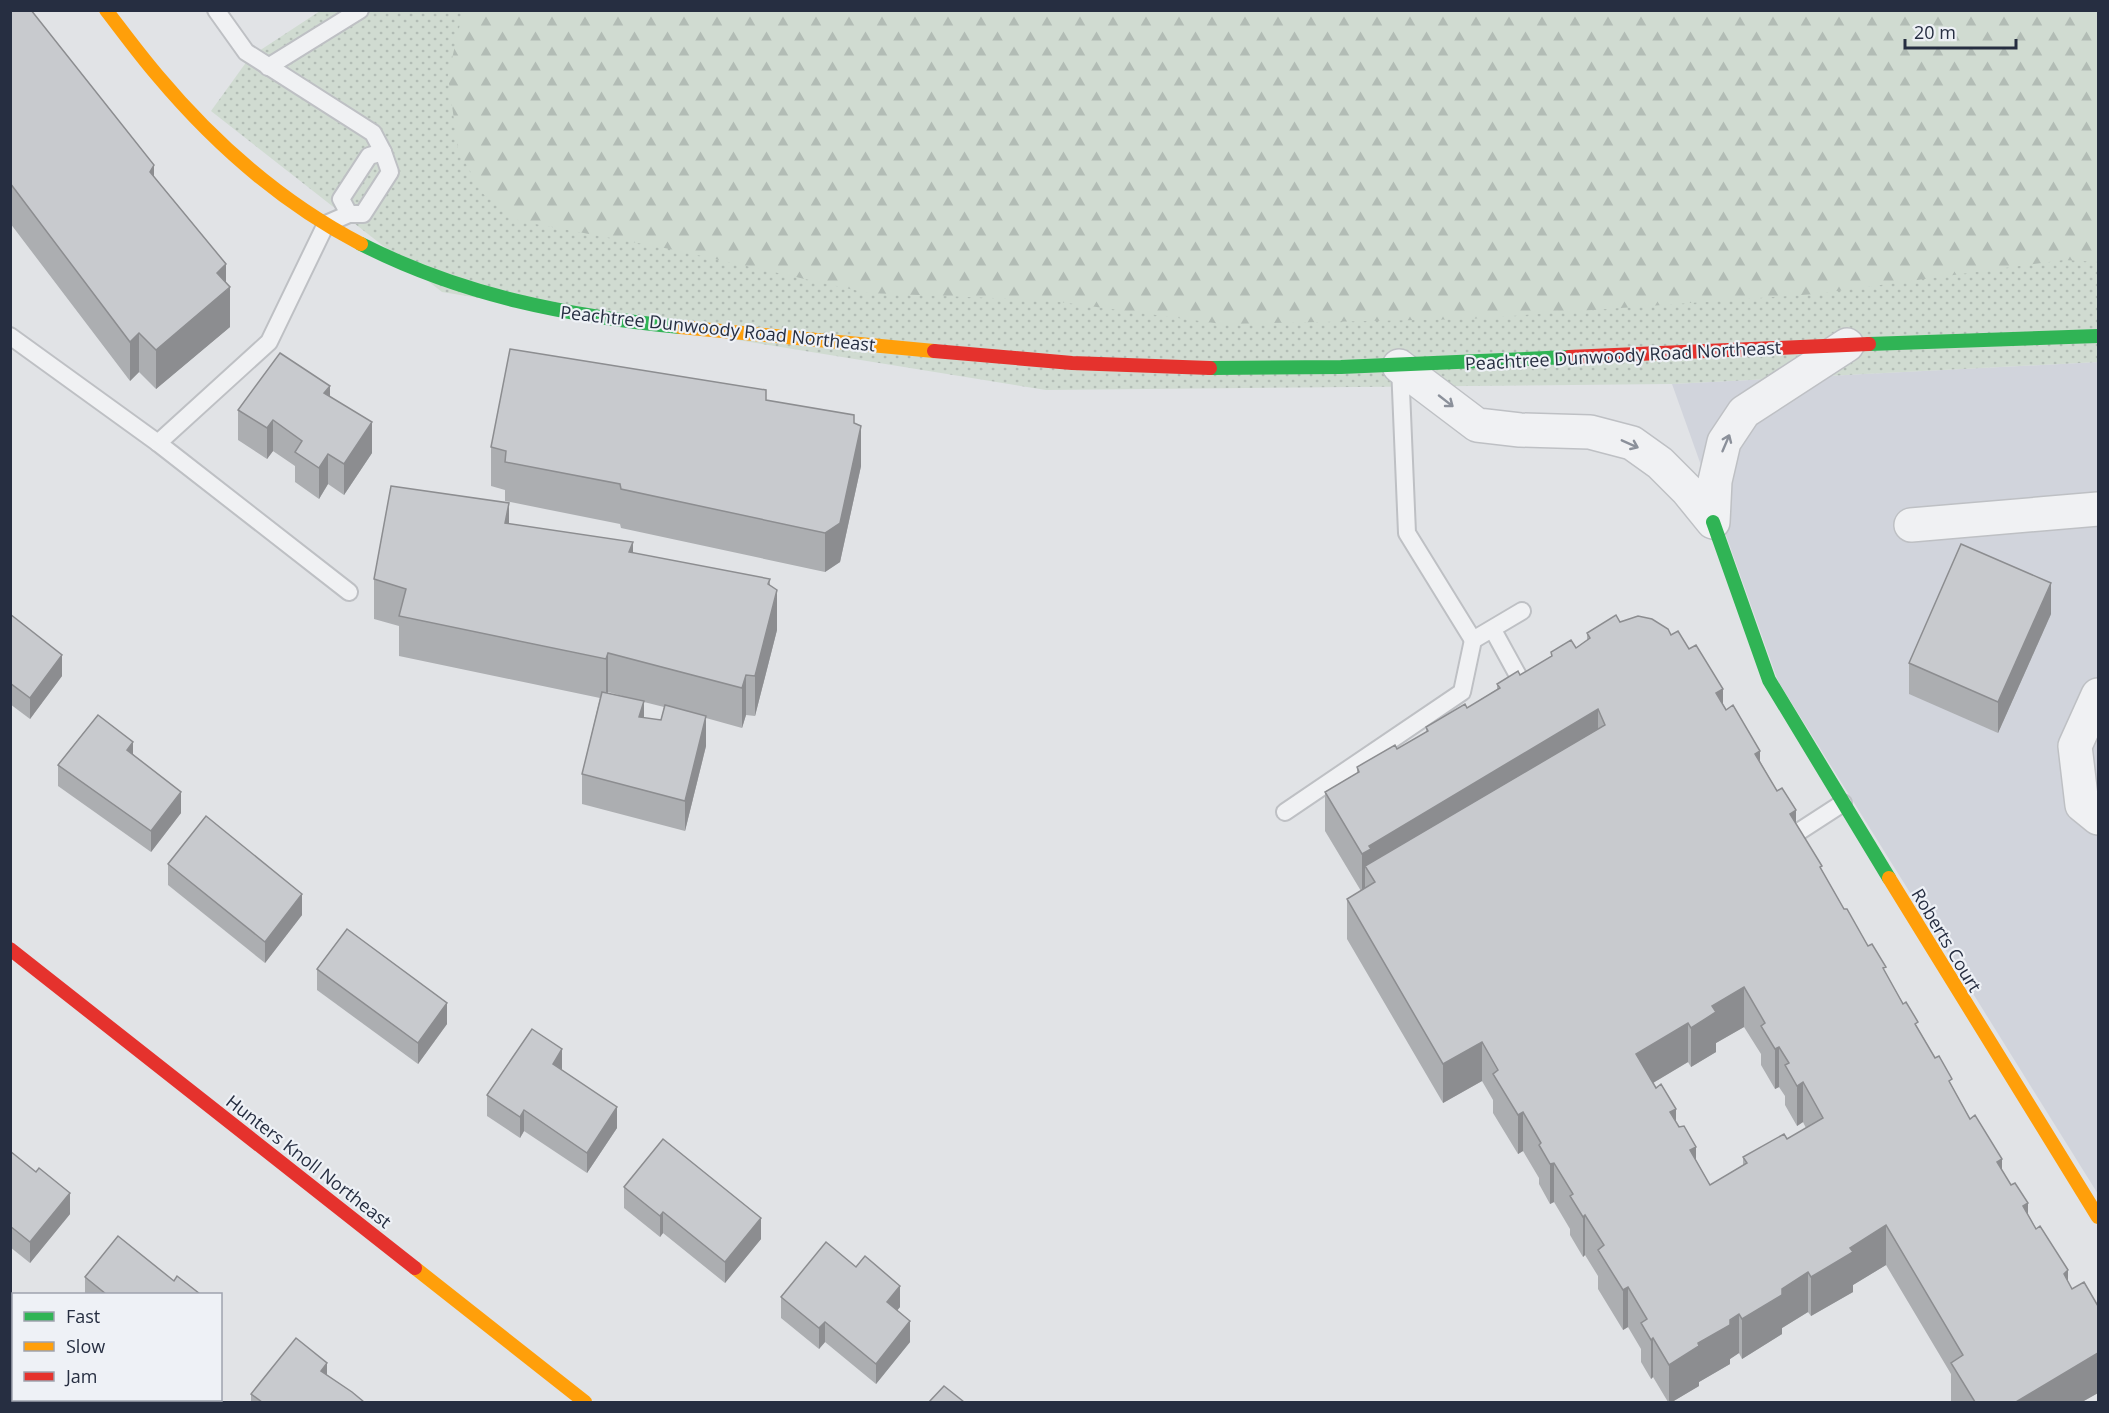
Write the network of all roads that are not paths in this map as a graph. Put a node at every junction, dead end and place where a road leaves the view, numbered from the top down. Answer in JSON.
{"nodes":[{"id":1,"x":106,"y":10,"type":"edge"},
{"id":2,"x":216,"y":10,"type":"edge"},
{"id":3,"x":360,"y":10,"type":"edge"},
{"id":4,"x":268,"y":67,"type":"junction"},
{"id":5,"x":384,"y":152,"type":"junction"},
{"id":6,"x":349,"y":214,"type":"junction"},
{"id":7,"x":326,"y":224,"type":"junction"},
{"id":8,"x":10,"y":336,"type":"edge"},
{"id":9,"x":2098,"y":336,"type":"edge"},
{"id":10,"x":1847,"y":345,"type":"junction"},
{"id":11,"x":1400,"y":366,"type":"junction"},
{"id":12,"x":158,"y":443,"type":"junction"},
{"id":13,"x":2098,"y":509,"type":"edge"},
{"id":14,"x":1713,"y":522,"type":"junction"},
{"id":15,"x":1911,"y":525,"type":"dead end"},
{"id":16,"x":349,"y":592,"type":"dead end"},
{"id":17,"x":1522,"y":611,"type":"dead end"},
{"id":18,"x":1493,"y":630,"type":"junction"},
{"id":19,"x":1473,"y":640,"type":"junction"},
{"id":20,"x":1769,"y":680,"type":"joint"},
{"id":21,"x":2098,"y":694,"type":"edge"},
{"id":22,"x":1535,"y":706,"type":"edge"},
{"id":23,"x":1843,"y":803,"type":"junction"},
{"id":24,"x":1285,"y":812,"type":"dead end"},
{"id":25,"x":2098,"y":818,"type":"edge"},
{"id":26,"x":1789,"y":838,"type":"edge"},
{"id":27,"x":10,"y":949,"type":"edge"},
{"id":28,"x":2098,"y":1217,"type":"edge"},
{"id":29,"x":585,"y":1402,"type":"edge"}],
"edges":[{"from":1,"to":7,"type":"street","name":"Peachtree Dunwoody Road Northeast"},
{"from":2,"to":4,"type":"lane"},
{"from":3,"to":4,"type":"lane"},
{"from":4,"to":5,"type":"lane"},
{"from":5,"to":6,"type":"lane"},
{"from":5,"to":6,"type":"lane"},
{"from":6,"to":7,"type":"lane"},
{"from":7,"to":11,"type":"street","name":"Peachtree Dunwoody Road Northeast"},
{"from":7,"to":12,"type":"lane"},
{"from":8,"to":12,"type":"lane"},
{"from":9,"to":10,"type":"street","name":"Peachtree Dunwoody Road Northeast"},
{"from":10,"to":11,"type":"street","name":"Peachtree Dunwoody Road Northeast"},
{"from":14,"to":10,"type":"street","name":"Peachtree Dunwoody Road Northeast","one_way":true},
{"from":11,"to":14,"type":"street","name":"Peachtree Dunwoody Road Northeast","one_way":true},
{"from":11,"to":19,"type":"lane"},
{"from":12,"to":16,"type":"lane"},
{"from":13,"to":15,"type":"street"},
{"from":14,"to":20,"type":"street","name":"Peachtree Dunwoody Road Northeast"},
{"from":17,"to":18,"type":"lane"},
{"from":18,"to":19,"type":"lane"},
{"from":18,"to":22,"type":"lane"},
{"from":19,"to":24,"type":"lane"},
{"from":20,"to":23,"type":"street","name":"Roberts Court"},
{"from":21,"to":25,"type":"street"},
{"from":23,"to":26,"type":"lane"},
{"from":23,"to":28,"type":"street","name":"Roberts Court"},
{"from":27,"to":29,"type":"street","name":"Hunters Knoll Northeast"}]}
